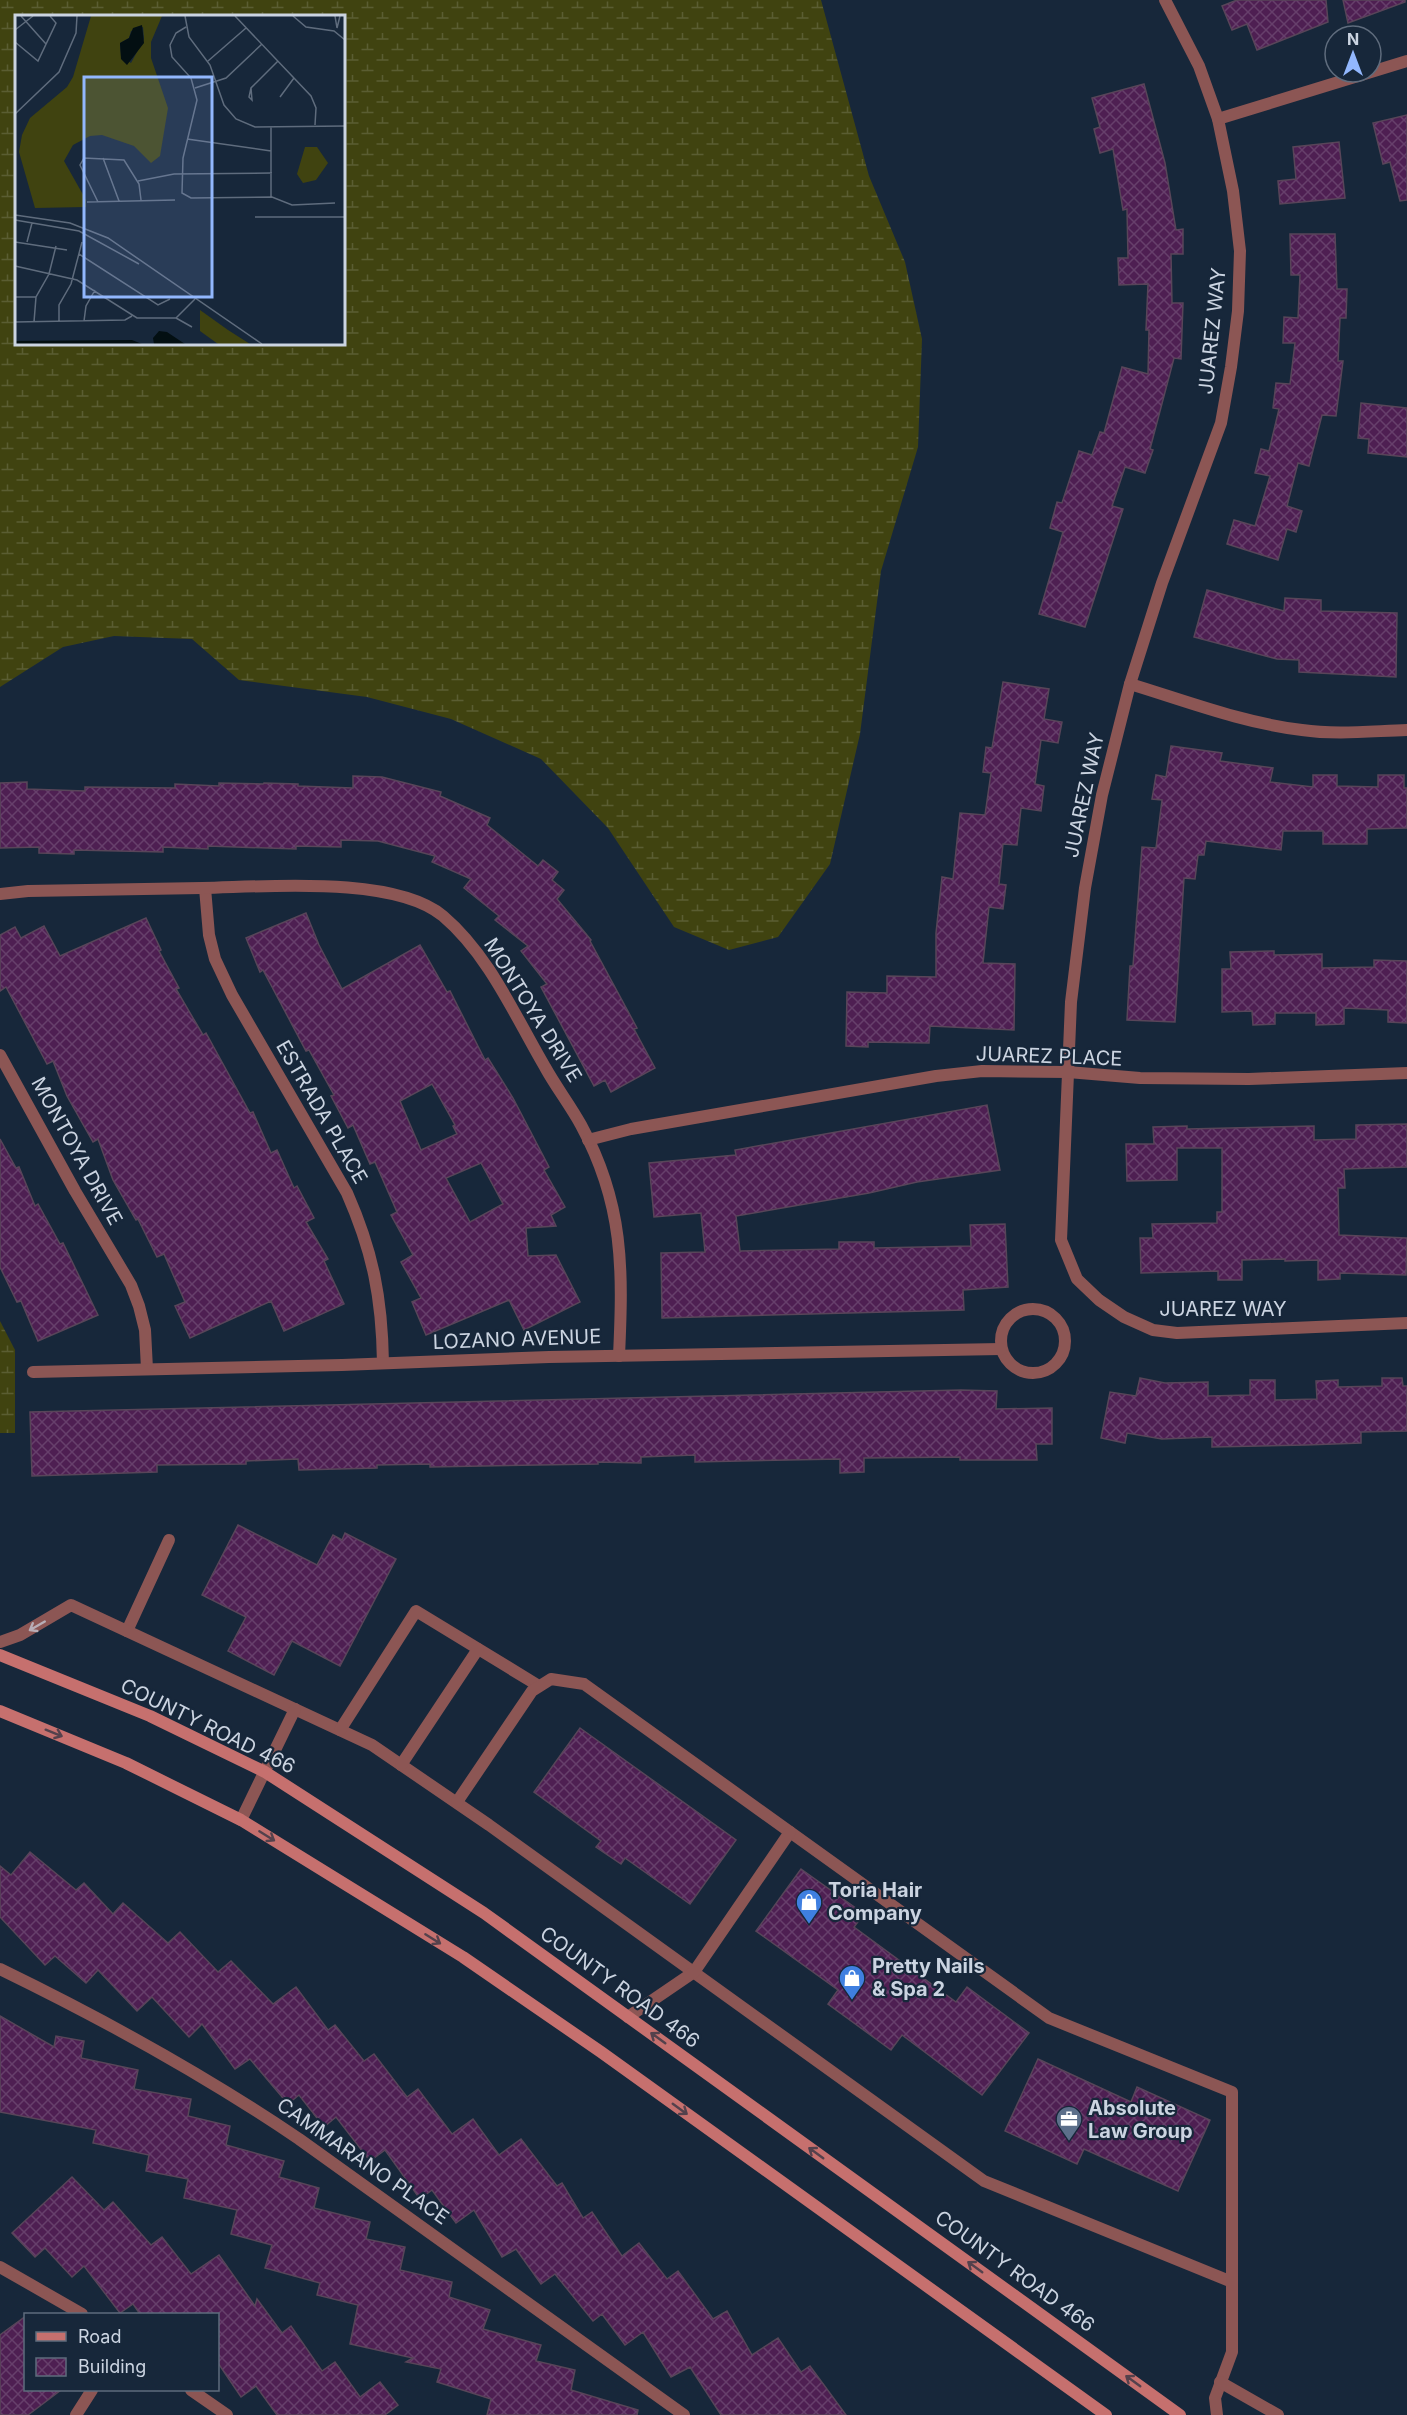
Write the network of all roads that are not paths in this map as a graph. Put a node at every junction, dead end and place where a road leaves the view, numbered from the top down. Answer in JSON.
{"nodes":[{"id":1,"x":1165,"y":0,"type":"edge"},
{"id":2,"x":1407,"y":61,"type":"edge"},
{"id":3,"x":1218,"y":118,"type":"junction"},
{"id":4,"x":1130,"y":684,"type":"junction"},
{"id":5,"x":1407,"y":730,"type":"edge"},
{"id":6,"x":205,"y":888,"type":"junction"},
{"id":7,"x":0,"y":894,"type":"edge"},
{"id":8,"x":0,"y":1055,"type":"edge"},
{"id":9,"x":1068,"y":1072,"type":"junction"},
{"id":10,"x":1407,"y":1073,"type":"edge"},
{"id":11,"x":588,"y":1140,"type":"junction"},
{"id":12,"x":1407,"y":1323,"type":"edge"},
{"id":13,"x":1001,"y":1349,"type":"junction"},
{"id":14,"x":619,"y":1356,"type":"junction"},
{"id":15,"x":383,"y":1363,"type":"junction"},
{"id":16,"x":147,"y":1370,"type":"junction"},
{"id":17,"x":33,"y":1372,"type":"dead end"},
{"id":18,"x":169,"y":1540,"type":"dead end"},
{"id":19,"x":127,"y":1631,"type":"junction"},
{"id":20,"x":0,"y":1642,"type":"edge"},
{"id":21,"x":478,"y":1649,"type":"junction"},
{"id":22,"x":0,"y":1655,"type":"edge"},
{"id":23,"x":539,"y":1686,"type":"junction"},
{"id":24,"x":295,"y":1709,"type":"junction"},
{"id":25,"x":0,"y":1711,"type":"edge"},
{"id":26,"x":340,"y":1730,"type":"junction"},
{"id":27,"x":401,"y":1765,"type":"junction"},
{"id":28,"x":265,"y":1772,"type":"junction"},
{"id":29,"x":457,"y":1802,"type":"junction"},
{"id":30,"x":241,"y":1820,"type":"junction"},
{"id":31,"x":790,"y":1832,"type":"junction"},
{"id":32,"x":0,"y":1969,"type":"edge"},
{"id":33,"x":694,"y":1972,"type":"junction"},
{"id":34,"x":628,"y":2017,"type":"junction"},
{"id":35,"x":0,"y":2267,"type":"edge"},
{"id":36,"x":1232,"y":2282,"type":"junction"},
{"id":37,"x":80,"y":2313,"type":"edge"},
{"id":38,"x":1220,"y":2382,"type":"junction"},
{"id":39,"x":91,"y":2391,"type":"edge"},
{"id":40,"x":193,"y":2391,"type":"edge"},
{"id":41,"x":76,"y":2415,"type":"edge"},
{"id":42,"x":227,"y":2415,"type":"edge"},
{"id":43,"x":684,"y":2415,"type":"edge"},
{"id":44,"x":1106,"y":2415,"type":"edge"},
{"id":45,"x":1180,"y":2415,"type":"edge"},
{"id":46,"x":1217,"y":2415,"type":"edge"},
{"id":47,"x":1278,"y":2415,"type":"edge"}],
"edges":[{"from":1,"to":3,"type":"street","name":"JUAREZ WAY"},
{"from":2,"to":3,"type":"street"},
{"from":3,"to":4,"type":"street","name":"JUAREZ WAY"},
{"from":4,"to":5,"type":"street"},
{"from":4,"to":9,"type":"street","name":"JUAREZ WAY"},
{"from":6,"to":7,"type":"street","name":"MONTOYA DRIVE"},
{"from":6,"to":11,"type":"street","name":"MONTOYA DRIVE"},
{"from":6,"to":15,"type":"street","name":"ESTRADA PLACE"},
{"from":8,"to":16,"type":"street","name":"MONTOYA DRIVE"},
{"from":9,"to":10,"type":"street","name":"JUAREZ PLACE"},
{"from":9,"to":11,"type":"street","name":"JUAREZ PLACE"},
{"from":9,"to":12,"type":"street","name":"JUAREZ WAY"},
{"from":11,"to":14,"type":"street","name":"MONTOYA DRIVE"},
{"from":13,"to":13,"type":"street"},
{"from":13,"to":14,"type":"street","name":"LOZANO AVENUE"},
{"from":14,"to":15,"type":"street","name":"LOZANO AVENUE"},
{"from":15,"to":16,"type":"street","name":"LOZANO AVENUE"},
{"from":16,"to":17,"type":"street","name":"LOZANO AVENUE"},
{"from":18,"to":19,"type":"street"},
{"from":19,"to":20,"type":"street","one_way":true},
{"from":19,"to":24,"type":"street"},
{"from":21,"to":23,"type":"street"},
{"from":21,"to":26,"type":"street"},
{"from":21,"to":27,"type":"street"},
{"from":22,"to":28,"type":"main road","name":"COUNTY ROAD 466"},
{"from":23,"to":29,"type":"street"},
{"from":23,"to":31,"type":"street"},
{"from":24,"to":26,"type":"street"},
{"from":24,"to":28,"type":"street"},
{"from":25,"to":30,"type":"main road","one_way":true},
{"from":26,"to":27,"type":"street"},
{"from":27,"to":29,"type":"street"},
{"from":28,"to":30,"type":"street"},
{"from":28,"to":34,"type":"main road","name":"COUNTY ROAD 466"},
{"from":29,"to":33,"type":"street"},
{"from":30,"to":44,"type":"main road","one_way":true},
{"from":31,"to":33,"type":"street"},
{"from":31,"to":36,"type":"street"},
{"from":32,"to":43,"type":"street","name":"CAMMARANO PLACE"},
{"from":33,"to":34,"type":"street"},
{"from":33,"to":36,"type":"street"},
{"from":45,"to":34,"type":"main road","name":"COUNTY ROAD 466","one_way":true},
{"from":35,"to":37,"type":"street"},
{"from":36,"to":38,"type":"street"},
{"from":38,"to":46,"type":"street"},
{"from":38,"to":47,"type":"street"},
{"from":39,"to":41,"type":"street"},
{"from":40,"to":42,"type":"street"}]}
